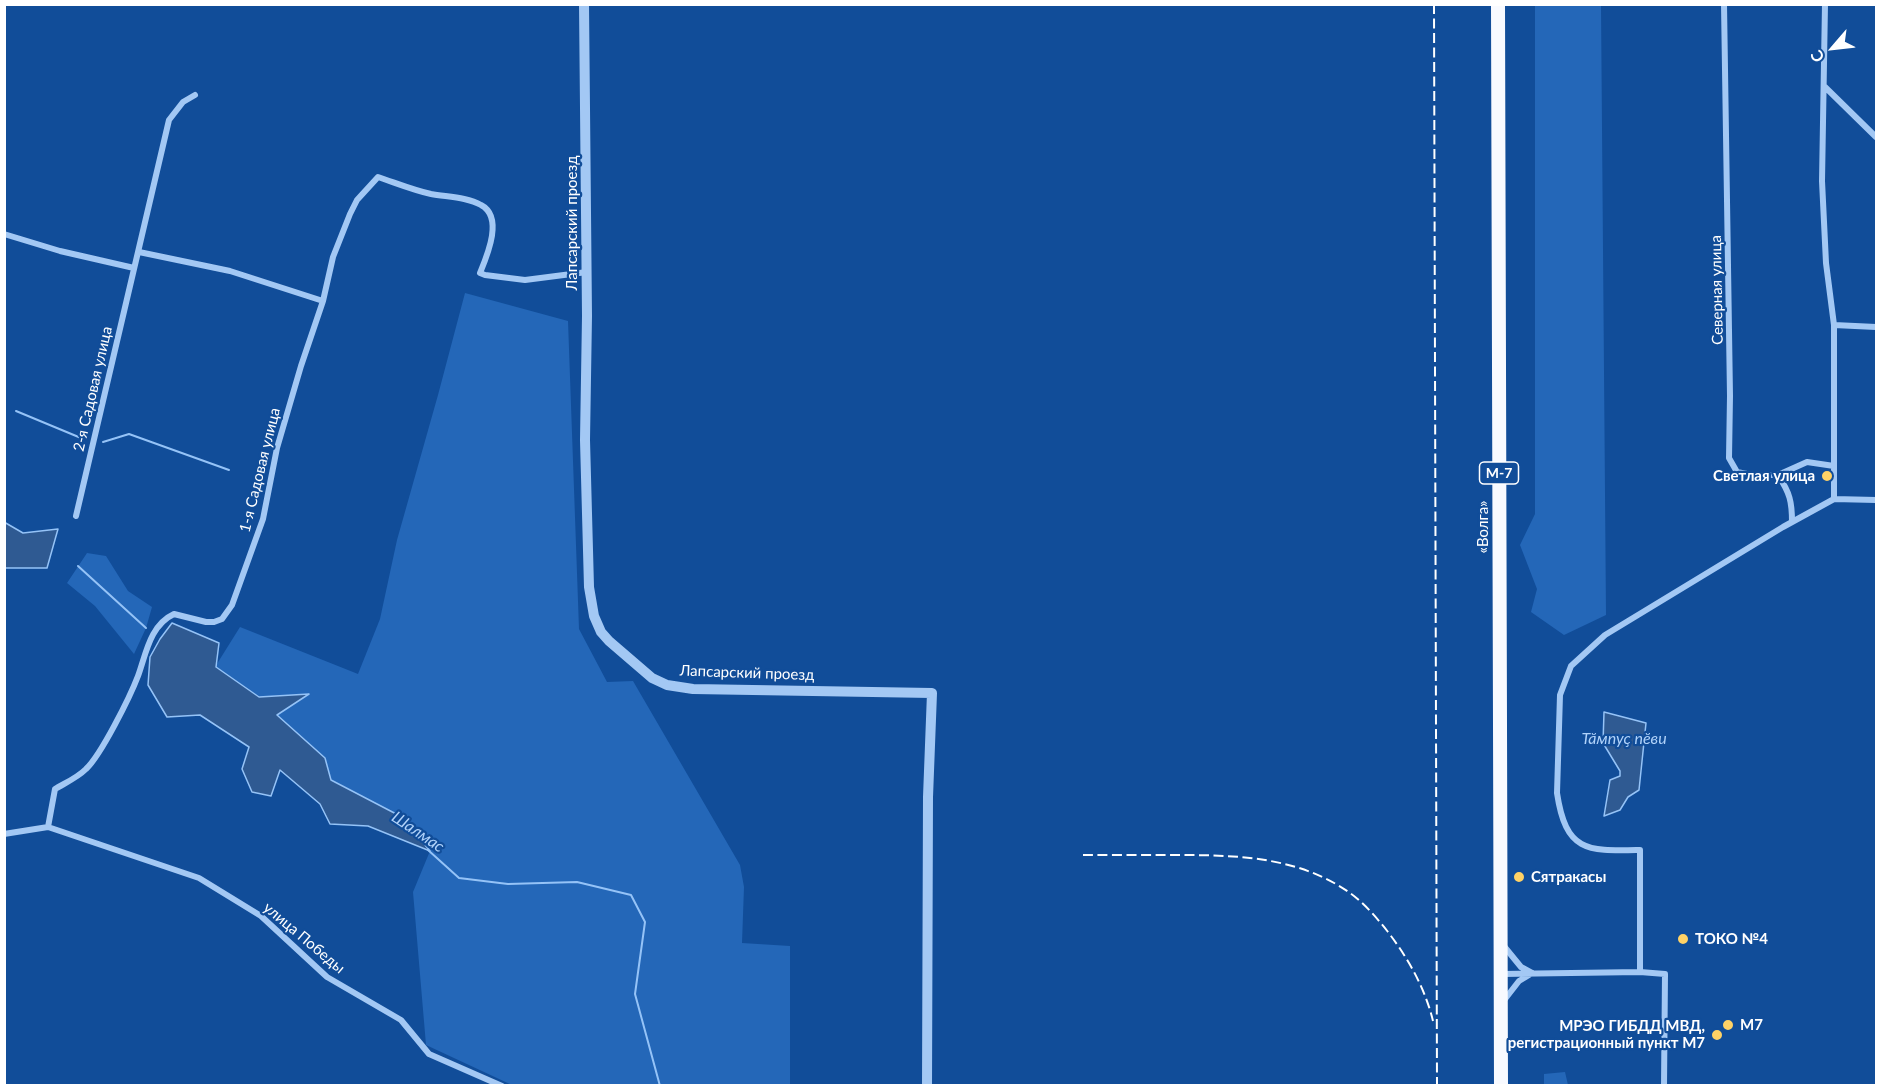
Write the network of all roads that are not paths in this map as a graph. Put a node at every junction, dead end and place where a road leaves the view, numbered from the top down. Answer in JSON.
{"nodes":[{"id":1,"x":584,"y":4,"type":"edge"},
{"id":2,"x":1498,"y":4,"type":"edge"},
{"id":3,"x":1724,"y":4,"type":"edge"},
{"id":4,"x":1825,"y":4,"type":"edge"},
{"id":5,"x":1824,"y":86,"type":"junction"},
{"id":6,"x":195,"y":94,"type":"dead end"},
{"id":7,"x":1876,"y":137,"type":"edge"},
{"id":8,"x":4,"y":234,"type":"edge"},
{"id":9,"x":139,"y":252,"type":"junction"},
{"id":10,"x":134,"y":268,"type":"junction"},
{"id":11,"x":587,"y":272,"type":"junction"},
{"id":12,"x":323,"y":301,"type":"junction"},
{"id":13,"x":1833,"y":325,"type":"junction"},
{"id":14,"x":1876,"y":327,"type":"edge"},
{"id":15,"x":1834,"y":466,"type":"junction"},
{"id":16,"x":1778,"y":476,"type":"junction"},
{"id":17,"x":1834,"y":499,"type":"junction"},
{"id":18,"x":1876,"y":500,"type":"edge"},
{"id":19,"x":76,"y":516,"type":"dead end"},
{"id":20,"x":1792,"y":522,"type":"junction"},
{"id":21,"x":48,"y":827,"type":"junction"},
{"id":22,"x":4,"y":834,"type":"edge"},
{"id":23,"x":1501,"y":942,"type":"junction"},
{"id":24,"x":1640,"y":972,"type":"junction"},
{"id":25,"x":1501,"y":974,"type":"junction"},
{"id":26,"x":1532,"y":974,"type":"junction"},
{"id":27,"x":1501,"y":1005,"type":"junction"},
{"id":28,"x":502,"y":1086,"type":"edge"},
{"id":29,"x":927,"y":1086,"type":"edge"},
{"id":30,"x":1501,"y":1086,"type":"edge"},
{"id":31,"x":1664,"y":1086,"type":"edge"}],
"edges":[{"from":1,"to":11,"type":"street","name":"Лапсарский проезд"},
{"from":2,"to":23,"type":"highway","name":"«Волга»","number":"М-7"},
{"from":3,"to":16,"type":"street","name":"Северная улица"},
{"from":4,"to":5,"type":"street"},
{"from":5,"to":7,"type":"street"},
{"from":5,"to":13,"type":"street"},
{"from":6,"to":9,"type":"street","name":"2-я Садовая улица"},
{"from":8,"to":10,"type":"street"},
{"from":9,"to":10,"type":"street","name":"2-я Садовая улица"},
{"from":9,"to":12,"type":"street"},
{"from":10,"to":19,"type":"street","name":"2-я Садовая улица"},
{"from":11,"to":12,"type":"street","name":"1-я Садовая улица"},
{"from":11,"to":29,"type":"street","name":"Лапсарский проезд"},
{"from":12,"to":21,"type":"street","name":"1-я Садовая улица"},
{"from":13,"to":14,"type":"street"},
{"from":13,"to":15,"type":"street"},
{"from":15,"to":16,"type":"street","name":"Северная улица"},
{"from":15,"to":17,"type":"street"},
{"from":16,"to":20,"type":"street"},
{"from":17,"to":18,"type":"street"},
{"from":17,"to":20,"type":"street"},
{"from":20,"to":24,"type":"street"},
{"from":21,"to":22,"type":"street","name":"улица Победы"},
{"from":21,"to":28,"type":"street","name":"улица Победы"},
{"from":23,"to":25,"type":"highway","name":"«Волга»"},
{"from":23,"to":26,"type":"street"},
{"from":24,"to":26,"type":"street"},
{"from":24,"to":31,"type":"street"},
{"from":25,"to":26,"type":"street"},
{"from":25,"to":27,"type":"highway","name":"«Волга»"},
{"from":26,"to":27,"type":"street"},
{"from":27,"to":30,"type":"highway","name":"«Волга»"}]}
